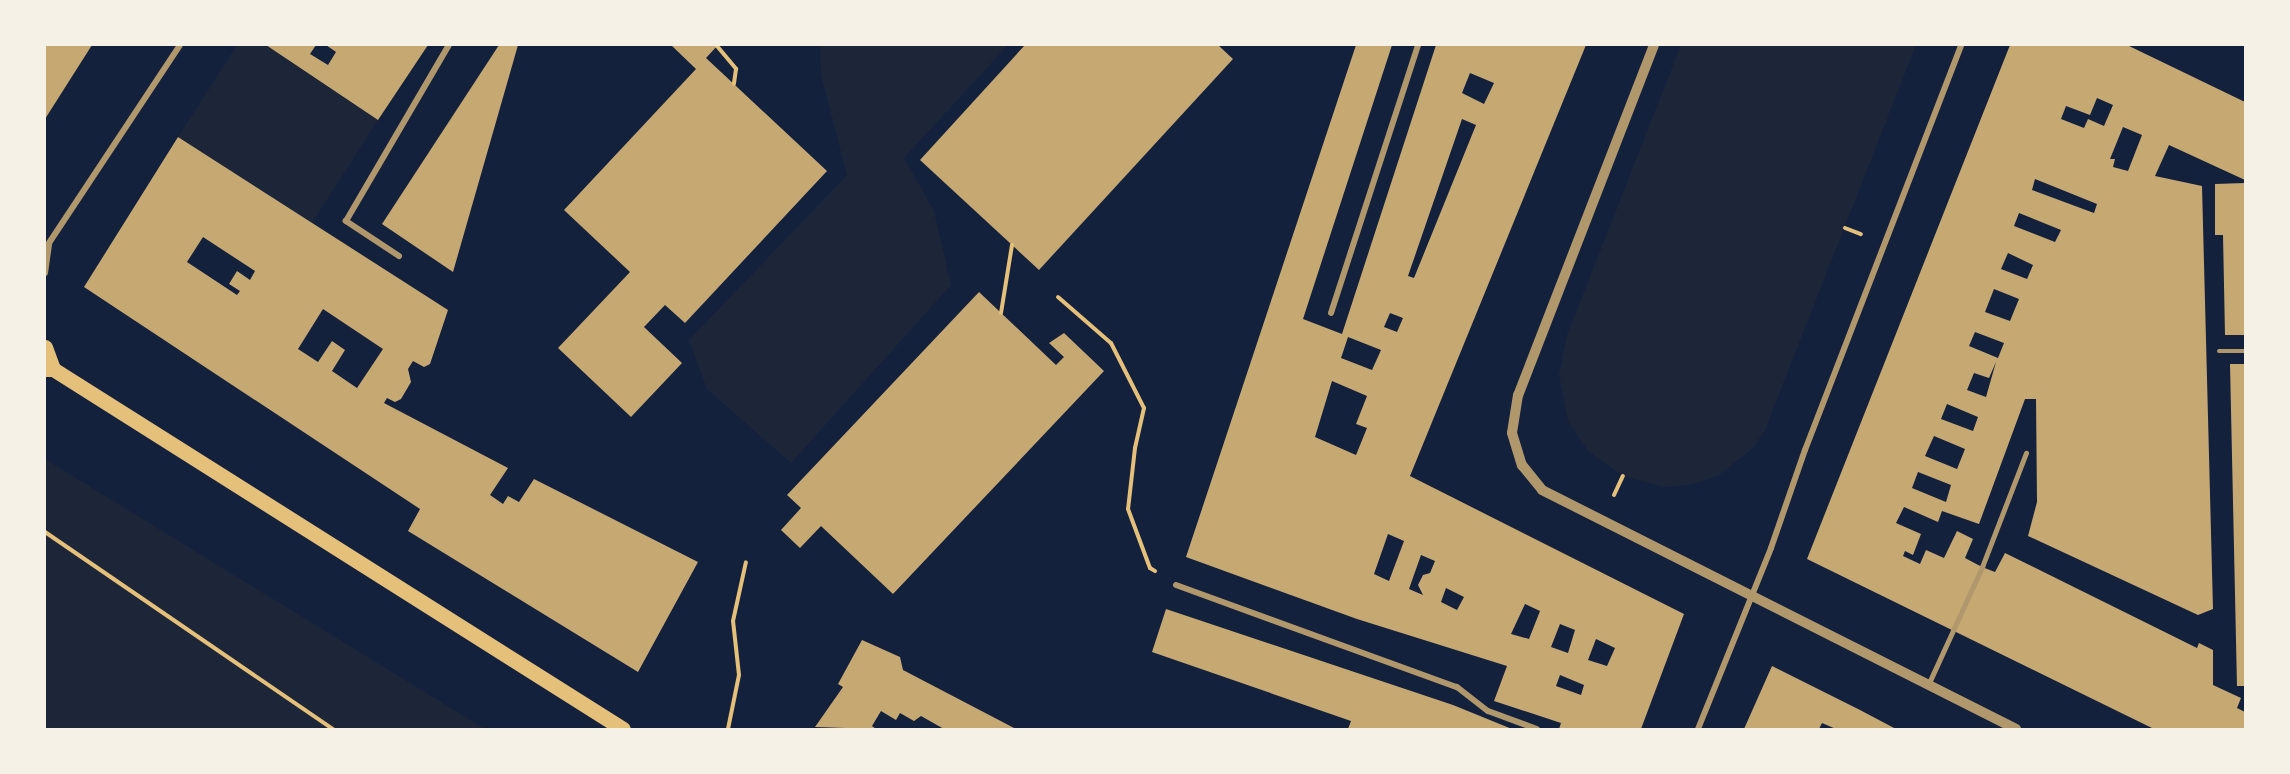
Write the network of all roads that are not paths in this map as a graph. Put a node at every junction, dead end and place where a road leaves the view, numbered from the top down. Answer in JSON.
{"nodes":[{"id":1,"x":180,"y":45,"type":"edge"},
{"id":2,"x":449,"y":45,"type":"edge"},
{"id":3,"x":1418,"y":45,"type":"edge"},
{"id":4,"x":1654,"y":45,"type":"edge"},
{"id":5,"x":1961,"y":45,"type":"edge"},
{"id":6,"x":399,"y":256,"type":"dead end"},
{"id":7,"x":45,"y":273,"type":"edge"},
{"id":8,"x":1331,"y":313,"type":"dead end"},
{"id":9,"x":45,"y":347,"type":"edge"},
{"id":10,"x":2219,"y":351,"type":"dead end"},
{"id":11,"x":2245,"y":351,"type":"edge"},
{"id":12,"x":49,"y":369,"type":"edge"},
{"id":13,"x":2026,"y":453,"type":"dead end"},
{"id":14,"x":1176,"y":585,"type":"road end"},
{"id":15,"x":1751,"y":598,"type":"junction"},
{"id":16,"x":1928,"y":686,"type":"junction"},
{"id":17,"x":623,"y":729,"type":"edge"},
{"id":18,"x":1537,"y":729,"type":"edge"},
{"id":19,"x":1698,"y":729,"type":"edge"},
{"id":20,"x":2016,"y":729,"type":"edge"}],
"edges":[{"from":1,"to":7,"type":"street"},
{"from":2,"to":6,"type":"street"},
{"from":3,"to":8,"type":"street"},
{"from":4,"to":15,"type":"street"},
{"from":5,"to":15,"type":"street"},
{"from":9,"to":12,"type":"main road"},
{"from":10,"to":11,"type":"lane"},
{"from":12,"to":17,"type":"main road"},
{"from":13,"to":16,"type":"lane"},
{"from":14,"to":18,"type":"street"},
{"from":15,"to":16,"type":"street"},
{"from":15,"to":19,"type":"street"},
{"from":16,"to":20,"type":"street"}]}
